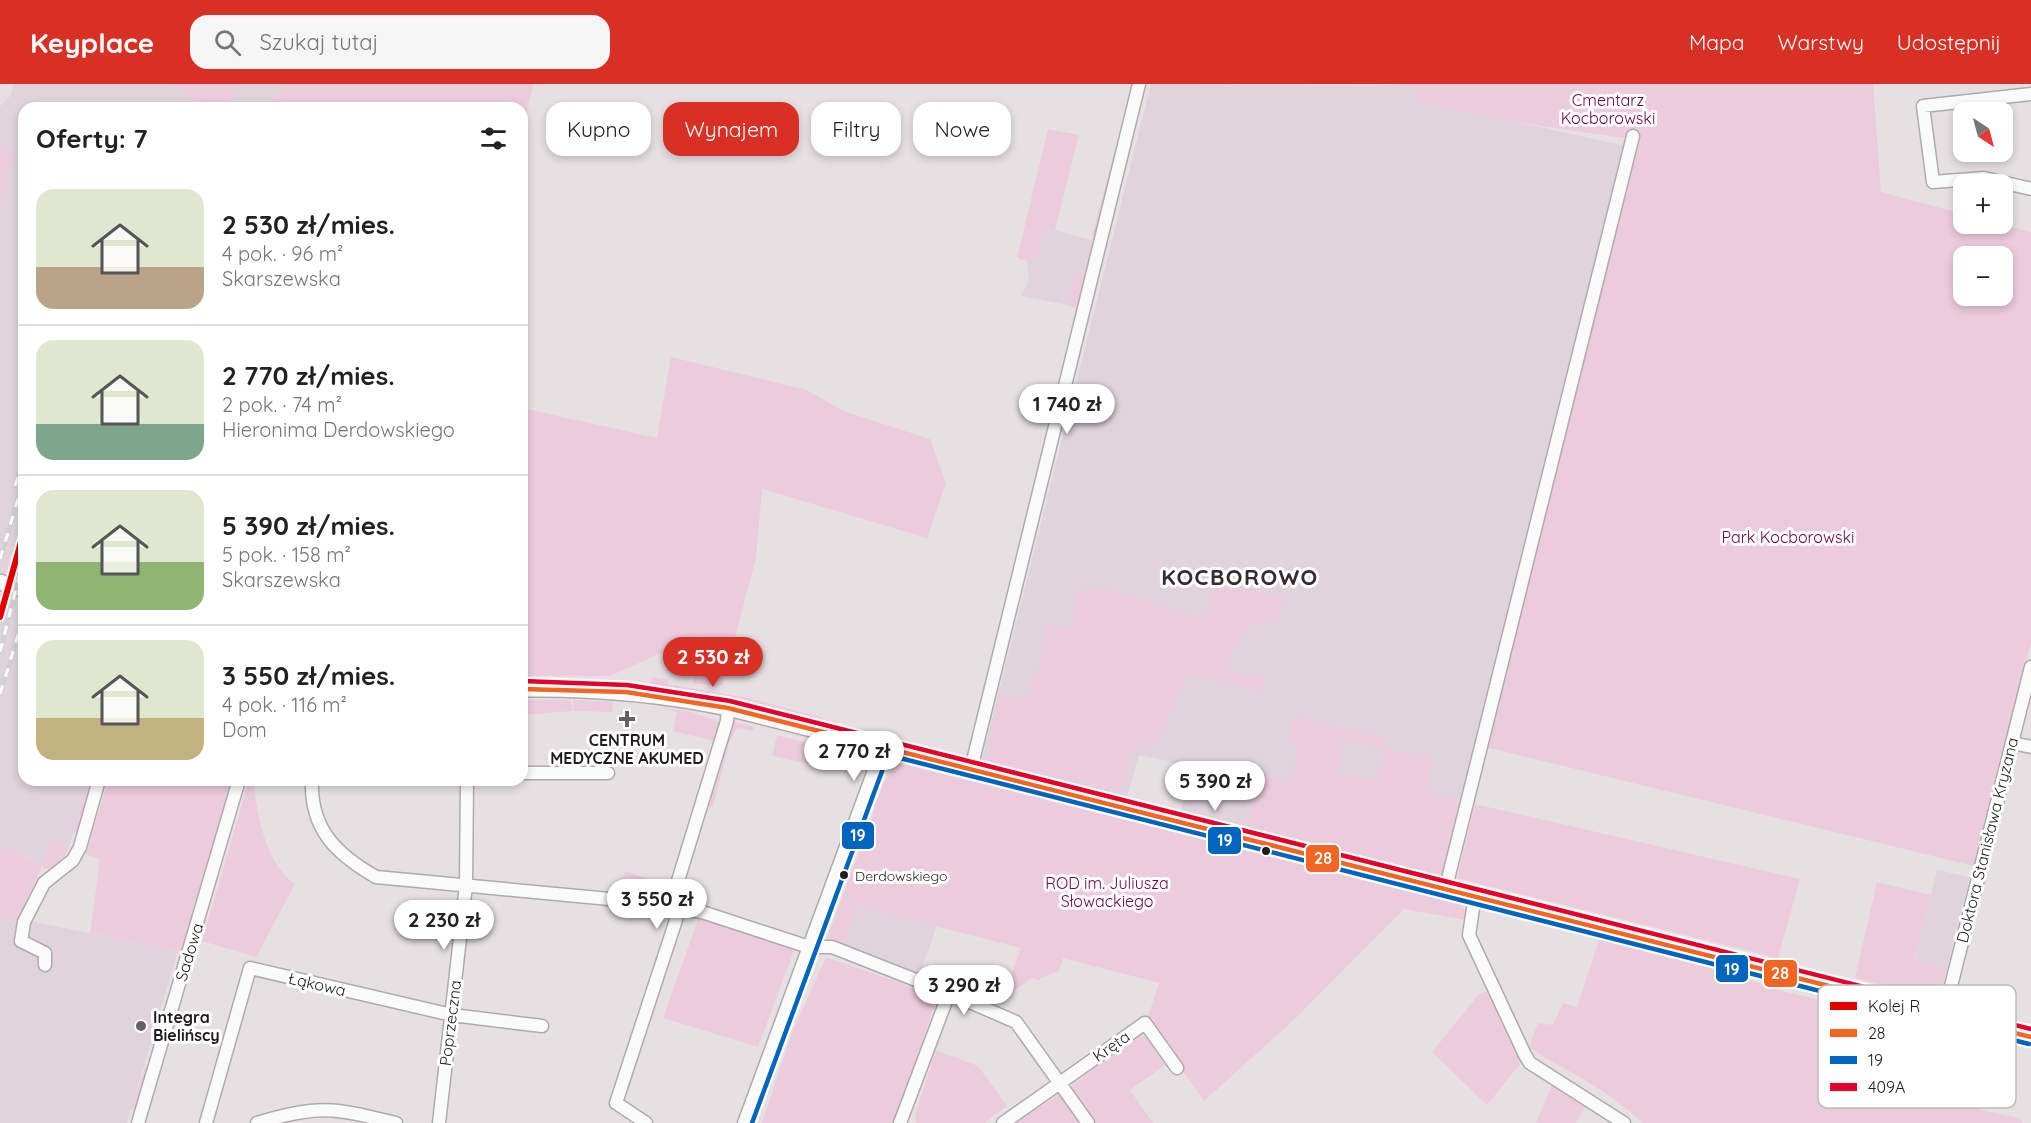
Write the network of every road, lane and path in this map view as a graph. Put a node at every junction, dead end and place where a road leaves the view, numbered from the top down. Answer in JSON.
{"nodes":[{"id":1,"x":1139,"y":84,"type":"edge"},
{"id":2,"x":2031,"y":94,"type":"edge"},
{"id":3,"x":1633,"y":136,"type":"dead end"},
{"id":4,"x":2031,"y":189,"type":"edge"},
{"id":5,"x":0,"y":582,"type":"edge"},
{"id":6,"x":18,"y":588,"type":"edge"},
{"id":7,"x":2030,"y":673,"type":"edge"},
{"id":8,"x":528,"y":689,"type":"edge"},
{"id":9,"x":728,"y":708,"type":"junction"},
{"id":10,"x":2012,"y":743,"type":"junction"},
{"id":11,"x":883,"y":746,"type":"junction"},
{"id":12,"x":2031,"y":747,"type":"edge"},
{"id":13,"x":971,"y":769,"type":"junction"},
{"id":14,"x":528,"y":773,"type":"edge"},
{"id":15,"x":608,"y":773,"type":"dead end"},
{"id":16,"x":97,"y":786,"type":"edge"},
{"id":17,"x":237,"y":786,"type":"edge"},
{"id":18,"x":312,"y":786,"type":"edge"},
{"id":19,"x":467,"y":786,"type":"edge"},
{"id":20,"x":466,"y":885,"type":"junction"},
{"id":21,"x":1446,"y":887,"type":"junction"},
{"id":22,"x":1475,"y":895,"type":"junction"},
{"id":23,"x":677,"y":909,"type":"junction"},
{"id":24,"x":809,"y":947,"type":"junction"},
{"id":25,"x":45,"y":965,"type":"dead end"},
{"id":26,"x":1830,"y":985,"type":"edge"},
{"id":27,"x":1951,"y":985,"type":"edge"},
{"id":28,"x":949,"y":993,"type":"junction"},
{"id":29,"x":452,"y":1015,"type":"junction"},
{"id":30,"x":542,"y":1026,"type":"dead end"},
{"id":31,"x":2016,"y":1033,"type":"edge"},
{"id":32,"x":2031,"y":1037,"type":"edge"},
{"id":33,"x":1177,"y":1068,"type":"dead end"},
{"id":34,"x":1060,"y":1082,"type":"junction"},
{"id":35,"x":138,"y":1123,"type":"edge"},
{"id":36,"x":206,"y":1123,"type":"edge"},
{"id":37,"x":256,"y":1123,"type":"edge"},
{"id":38,"x":396,"y":1123,"type":"edge"},
{"id":39,"x":439,"y":1123,"type":"edge"},
{"id":40,"x":646,"y":1123,"type":"edge"},
{"id":41,"x":744,"y":1123,"type":"edge"},
{"id":42,"x":900,"y":1123,"type":"edge"},
{"id":43,"x":1003,"y":1123,"type":"edge"},
{"id":44,"x":1088,"y":1123,"type":"edge"},
{"id":45,"x":1624,"y":1123,"type":"edge"}],
"edges":[{"from":1,"to":13,"type":"street"},
{"from":2,"to":4,"type":"street"},
{"from":3,"to":21,"type":"street"},
{"from":5,"to":6,"type":"main road"},
{"from":7,"to":10,"type":"street","name":"Doktora Stanisława Kryzana"},
{"from":8,"to":9,"type":"main road"},
{"from":9,"to":11,"type":"main road"},
{"from":9,"to":23,"type":"street"},
{"from":10,"to":12,"type":"street"},
{"from":10,"to":27,"type":"street","name":"Doktora Stanisława Kryzana"},
{"from":11,"to":13,"type":"main road"},
{"from":11,"to":24,"type":"street"},
{"from":13,"to":21,"type":"main road"},
{"from":14,"to":15,"type":"street"},
{"from":16,"to":25,"type":"street"},
{"from":17,"to":35,"type":"street","name":"Sadowa"},
{"from":18,"to":20,"type":"street"},
{"from":19,"to":20,"type":"street","name":"Poprzeczna"},
{"from":20,"to":23,"type":"street"},
{"from":20,"to":29,"type":"street","name":"Poprzeczna"},
{"from":21,"to":22,"type":"main road"},
{"from":22,"to":26,"type":"main road"},
{"from":22,"to":45,"type":"street"},
{"from":23,"to":24,"type":"street"},
{"from":23,"to":40,"type":"street"},
{"from":24,"to":28,"type":"street"},
{"from":24,"to":41,"type":"street"},
{"from":28,"to":34,"type":"street"},
{"from":28,"to":42,"type":"street"},
{"from":29,"to":30,"type":"street","name":"Łąkowa"},
{"from":29,"to":36,"type":"street","name":"Łąkowa"},
{"from":29,"to":39,"type":"street","name":"Poprzeczna"},
{"from":31,"to":32,"type":"main road"},
{"from":33,"to":34,"type":"street","name":"Kręta"},
{"from":34,"to":43,"type":"street","name":"Kręta"},
{"from":34,"to":44,"type":"street"},
{"from":37,"to":38,"type":"street"}]}
